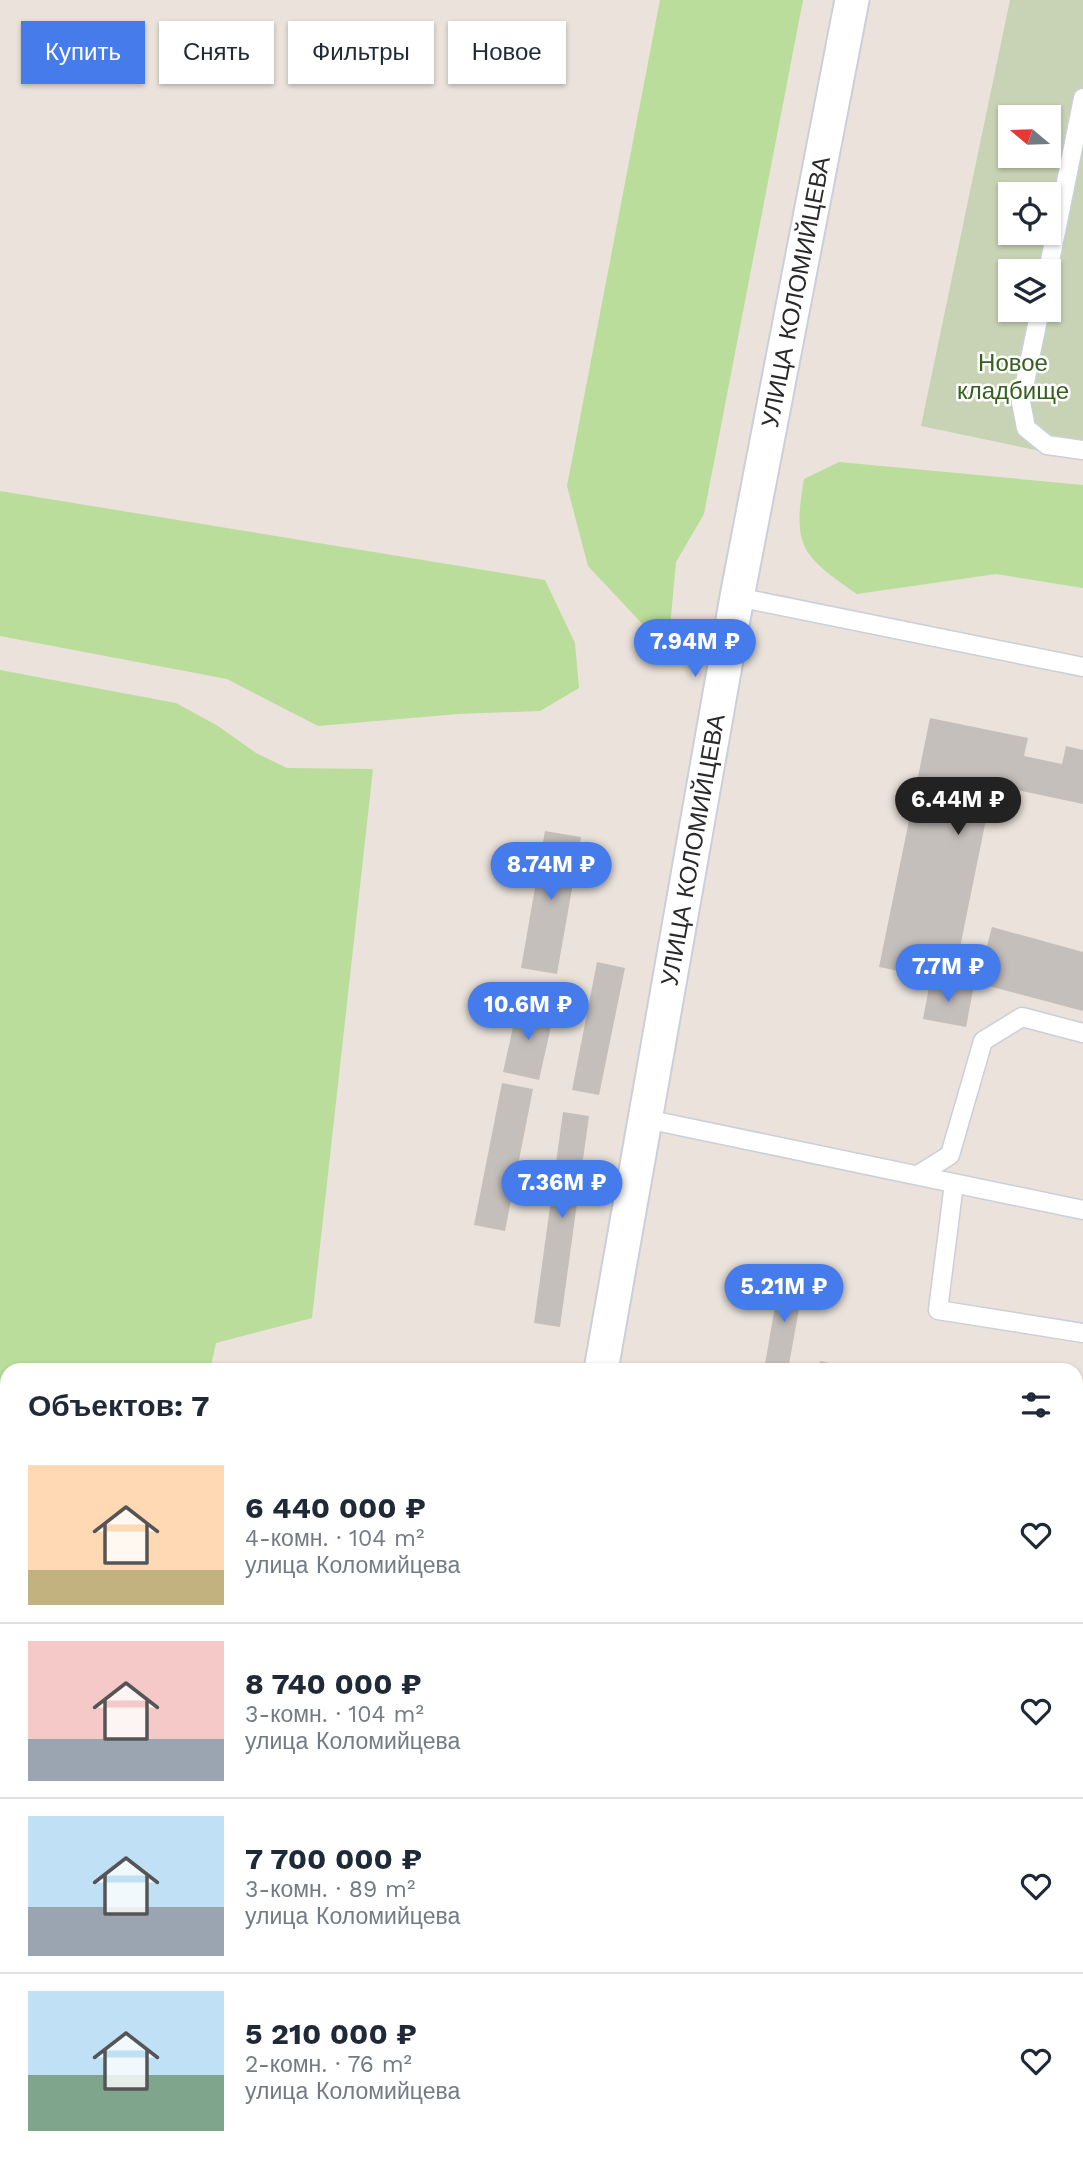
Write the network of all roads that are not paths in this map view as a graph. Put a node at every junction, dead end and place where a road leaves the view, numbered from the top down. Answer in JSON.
{"nodes":[{"id":1,"x":852,"y":0,"type":"edge"},
{"id":2,"x":1083,"y":98,"type":"edge"},
{"id":3,"x":1081,"y":118,"type":"edge"},
{"id":4,"x":1051,"y":259,"type":"edge"},
{"id":5,"x":1038,"y":322,"type":"edge"},
{"id":6,"x":1083,"y":450,"type":"edge"},
{"id":7,"x":737,"y":597,"type":"junction"},
{"id":8,"x":1083,"y":667,"type":"edge"},
{"id":9,"x":1083,"y":1033,"type":"edge"},
{"id":10,"x":646,"y":1119,"type":"junction"},
{"id":11,"x":918,"y":1175,"type":"junction"},
{"id":12,"x":954,"y":1183,"type":"junction"},
{"id":13,"x":1083,"y":1210,"type":"edge"},
{"id":14,"x":1083,"y":1333,"type":"edge"},
{"id":15,"x":602,"y":1363,"type":"edge"}],
"edges":[{"from":1,"to":7,"type":"street","name":"УЛИЦА КОЛОМИЙЦЕВА"},
{"from":2,"to":3,"type":"lane"},
{"from":3,"to":4,"type":"lane"},
{"from":5,"to":6,"type":"lane"},
{"from":7,"to":8,"type":"lane"},
{"from":7,"to":10,"type":"street","name":"УЛИЦА КОЛОМИЙЦЕВА"},
{"from":9,"to":11,"type":"lane"},
{"from":10,"to":11,"type":"lane"},
{"from":10,"to":15,"type":"street","name":"УЛИЦА КОЛОМИЙЦЕВА"},
{"from":11,"to":12,"type":"lane"},
{"from":12,"to":13,"type":"lane"},
{"from":12,"to":14,"type":"lane"}]}
